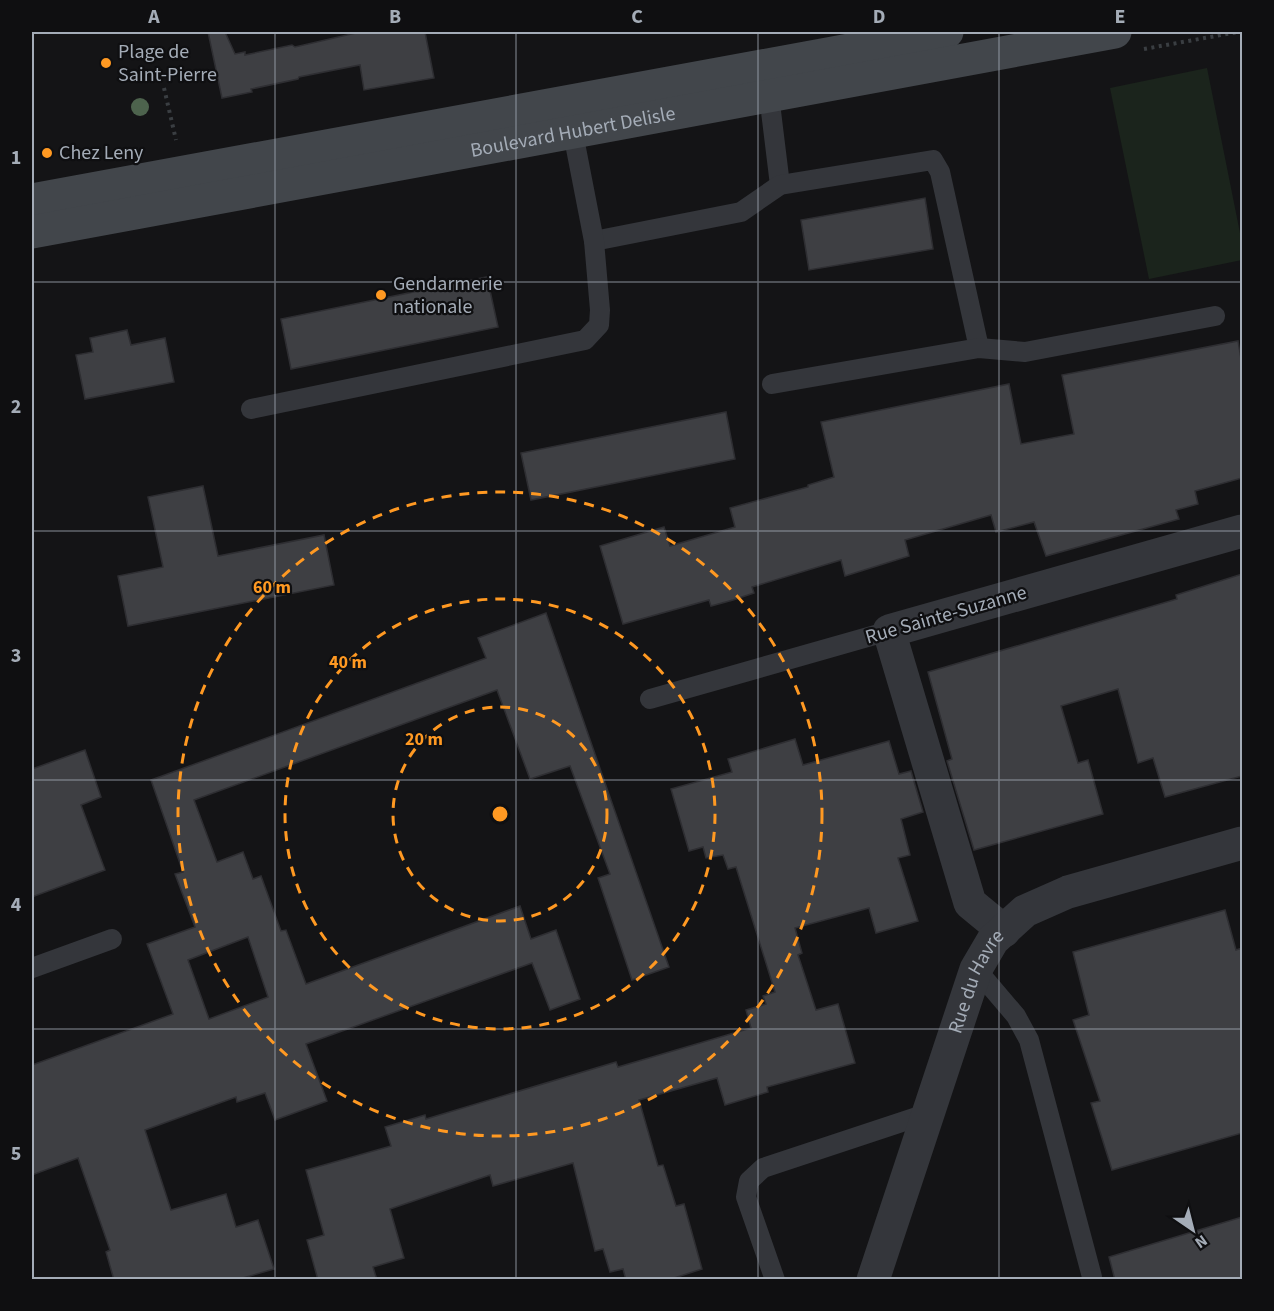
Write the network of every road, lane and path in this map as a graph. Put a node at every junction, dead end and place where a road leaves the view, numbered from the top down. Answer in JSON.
{"nodes":[{"id":1,"x":946,"y":32,"type":"edge"},
{"id":2,"x":1115,"y":32,"type":"edge"},
{"id":3,"x":768,"y":80,"type":"junction"},
{"id":4,"x":164,"y":88,"type":"dead end"},
{"id":5,"x":573,"y":133,"type":"junction"},
{"id":6,"x":460,"y":137,"type":"junction"},
{"id":7,"x":179,"y":149,"type":"dead end"},
{"id":8,"x":780,"y":185,"type":"junction"},
{"id":9,"x":32,"y":201,"type":"edge"},
{"id":10,"x":32,"y":232,"type":"edge"},
{"id":11,"x":594,"y":241,"type":"junction"},
{"id":12,"x":1215,"y":316,"type":"dead end"},
{"id":13,"x":979,"y":348,"type":"junction"},
{"id":14,"x":772,"y":384,"type":"dead end"},
{"id":15,"x":251,"y":409,"type":"dead end"},
{"id":16,"x":1242,"y":531,"type":"edge"},
{"id":17,"x":889,"y":631,"type":"junction"},
{"id":18,"x":650,"y":699,"type":"dead end"},
{"id":19,"x":1242,"y":843,"type":"edge"},
{"id":20,"x":1004,"y":931,"type":"junction"},
{"id":21,"x":112,"y":939,"type":"dead end"},
{"id":22,"x":32,"y":968,"type":"edge"},
{"id":23,"x":976,"y":969,"type":"junction"},
{"id":24,"x":929,"y":1113,"type":"junction"},
{"id":25,"x":775,"y":1280,"type":"edge"},
{"id":26,"x":873,"y":1280,"type":"edge"},
{"id":27,"x":1091,"y":1280,"type":"edge"}],
"edges":[{"from":1,"to":3,"type":"main road"},
{"from":2,"to":3,"type":"main road","name":"Boulevard Hubert Delisle"},
{"from":3,"to":5,"type":"main road","name":"Boulevard Hubert Delisle"},
{"from":3,"to":6,"type":"main road"},
{"from":3,"to":8,"type":"lane"},
{"from":4,"to":7,"type":"path"},
{"from":5,"to":6,"type":"main road","name":"Boulevard Hubert Delisle"},
{"from":5,"to":11,"type":"lane"},
{"from":6,"to":9,"type":"main road"},
{"from":6,"to":10,"type":"main road","name":"Boulevard Hubert Delisle"},
{"from":8,"to":11,"type":"lane"},
{"from":8,"to":13,"type":"lane"},
{"from":11,"to":15,"type":"lane"},
{"from":12,"to":13,"type":"lane"},
{"from":13,"to":14,"type":"lane"},
{"from":16,"to":17,"type":"street","name":"Rue Sainte-Suzanne"},
{"from":17,"to":18,"type":"lane","name":"Rue Sainte-Suzanne"},
{"from":17,"to":20,"type":"street"},
{"from":19,"to":20,"type":"street","name":"Rue du Havre"},
{"from":20,"to":23,"type":"street","name":"Rue du Havre"},
{"from":21,"to":22,"type":"lane"},
{"from":23,"to":24,"type":"street","name":"Rue du Havre"},
{"from":23,"to":27,"type":"lane"},
{"from":24,"to":25,"type":"lane"},
{"from":24,"to":26,"type":"street","name":"Rue du Havre"}]}
